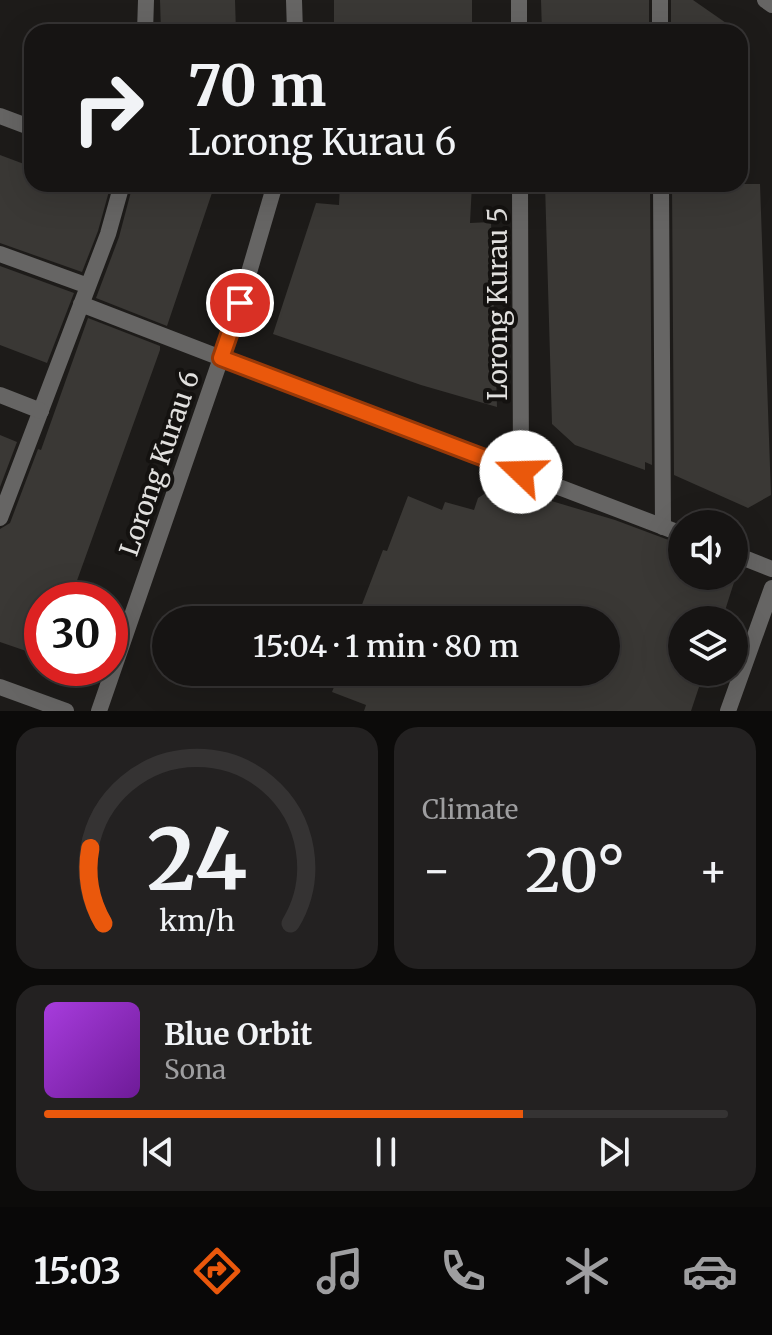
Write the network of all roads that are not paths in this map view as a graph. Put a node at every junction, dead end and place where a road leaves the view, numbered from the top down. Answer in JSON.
{"nodes":[{"id":1,"x":146,"y":0,"type":"edge"},
{"id":2,"x":294,"y":0,"type":"edge"},
{"id":3,"x":519,"y":0,"type":"edge"},
{"id":4,"x":660,"y":0,"type":"edge"},
{"id":5,"x":765,"y":0,"type":"edge"},
{"id":6,"x":772,"y":5,"type":"edge"},
{"id":7,"x":145,"y":24,"type":"edge"},
{"id":8,"x":295,"y":24,"type":"edge"},
{"id":9,"x":519,"y":24,"type":"edge"},
{"id":10,"x":660,"y":24,"type":"edge"},
{"id":11,"x":0,"y":116,"type":"edge"},
{"id":12,"x":24,"y":125,"type":"edge"},
{"id":13,"x":120,"y":192,"type":"edge"},
{"id":14,"x":273,"y":192,"type":"edge"},
{"id":15,"x":520,"y":192,"type":"edge"},
{"id":16,"x":661,"y":192,"type":"edge"},
{"id":17,"x":0,"y":254,"type":"edge"},
{"id":18,"x":88,"y":286,"type":"junction"},
{"id":19,"x":81,"y":304,"type":"junction"},
{"id":20,"x":221,"y":358,"type":"junction"},
{"id":21,"x":0,"y":395,"type":"edge"},
{"id":22,"x":41,"y":411,"type":"junction"},
{"id":23,"x":521,"y":472,"type":"junction"},
{"id":24,"x":0,"y":518,"type":"edge"},
{"id":25,"x":663,"y":527,"type":"junction"},
{"id":26,"x":668,"y":529,"type":"edge"},
{"id":27,"x":748,"y":560,"type":"edge"},
{"id":28,"x":772,"y":569,"type":"edge"},
{"id":29,"x":772,"y":588,"type":"edge"},
{"id":30,"x":0,"y":687,"type":"edge"},
{"id":31,"x":66,"y":711,"type":"edge"},
{"id":32,"x":99,"y":711,"type":"edge"},
{"id":33,"x":728,"y":711,"type":"edge"}],
"edges":[{"from":1,"to":7,"type":"street"},
{"from":2,"to":8,"type":"street"},
{"from":3,"to":9,"type":"street"},
{"from":4,"to":10,"type":"street"},
{"from":5,"to":6,"type":"street"},
{"from":11,"to":12,"type":"street"},
{"from":13,"to":18,"type":"street"},
{"from":14,"to":20,"type":"street","name":"Lorong Kurau 6"},
{"from":15,"to":23,"type":"street","name":"Lorong Kurau 5"},
{"from":16,"to":25,"type":"street"},
{"from":17,"to":18,"type":"street"},
{"from":18,"to":19,"type":"street"},
{"from":19,"to":20,"type":"street"},
{"from":19,"to":22,"type":"street"},
{"from":20,"to":23,"type":"street"},
{"from":20,"to":32,"type":"street","name":"Lorong Kurau 6"},
{"from":21,"to":22,"type":"street"},
{"from":22,"to":24,"type":"street"},
{"from":23,"to":25,"type":"street"},
{"from":25,"to":26,"type":"street"},
{"from":27,"to":28,"type":"street"},
{"from":29,"to":33,"type":"street"},
{"from":30,"to":31,"type":"street"}]}
